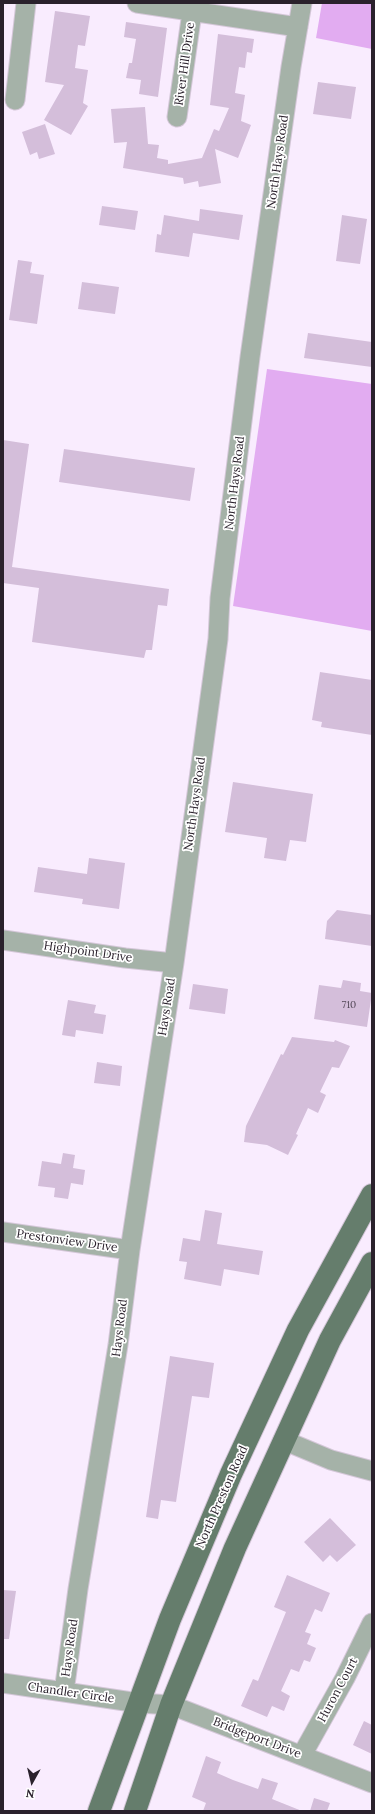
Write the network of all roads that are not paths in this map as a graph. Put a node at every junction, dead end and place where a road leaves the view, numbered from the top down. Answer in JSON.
{"nodes":[{"id":1,"x":26,"y":3,"type":"edge"},
{"id":2,"x":137,"y":3,"type":"edge"},
{"id":3,"x":302,"y":3,"type":"edge"},
{"id":4,"x":192,"y":12,"type":"junction"},
{"id":5,"x":298,"y":27,"type":"junction"},
{"id":6,"x":15,"y":100,"type":"dead end"},
{"id":7,"x":177,"y":117,"type":"dead end"},
{"id":8,"x":3,"y":940,"type":"edge"},
{"id":9,"x":174,"y":963,"type":"junction"},
{"id":10,"x":372,"y":1195,"type":"edge"},
{"id":11,"x":3,"y":1232,"type":"edge"},
{"id":12,"x":130,"y":1250,"type":"junction"},
{"id":13,"x":372,"y":1263,"type":"edge"},
{"id":14,"x":283,"y":1440,"type":"junction"},
{"id":15,"x":372,"y":1471,"type":"edge"},
{"id":16,"x":372,"y":1623,"type":"edge"},
{"id":17,"x":3,"y":1683,"type":"edge"},
{"id":18,"x":64,"y":1692,"type":"junction"},
{"id":19,"x":139,"y":1703,"type":"junction"},
{"id":20,"x":171,"y":1705,"type":"junction"},
{"id":21,"x":302,"y":1755,"type":"junction"},
{"id":22,"x":372,"y":1782,"type":"edge"},
{"id":23,"x":99,"y":1811,"type":"edge"},
{"id":24,"x":135,"y":1811,"type":"edge"}],
"edges":[{"from":1,"to":6,"type":"street"},
{"from":2,"to":4,"type":"street"},
{"from":3,"to":5,"type":"street","name":"North Hays Road"},
{"from":4,"to":5,"type":"street"},
{"from":4,"to":7,"type":"street","name":"River Hill Drive"},
{"from":5,"to":9,"type":"street","name":"North Hays Road"},
{"from":8,"to":9,"type":"street","name":"Highpoint Drive"},
{"from":9,"to":12,"type":"street","name":"Hays Road"},
{"from":10,"to":19,"type":"main road","name":"North Preston Road"},
{"from":11,"to":12,"type":"street","name":"Prestonview Drive"},
{"from":12,"to":18,"type":"street","name":"Hays Road"},
{"from":13,"to":14,"type":"main road"},
{"from":14,"to":15,"type":"street"},
{"from":14,"to":20,"type":"main road"},
{"from":16,"to":21,"type":"street","name":"Huron Court"},
{"from":17,"to":18,"type":"street","name":"Chandler Circle"},
{"from":18,"to":19,"type":"street","name":"Chandler Circle"},
{"from":19,"to":20,"type":"street","name":"Bridgeport Drive"},
{"from":19,"to":23,"type":"main road","name":"North Preston Road"},
{"from":20,"to":21,"type":"street","name":"Bridgeport Drive"},
{"from":20,"to":24,"type":"main road"},
{"from":21,"to":22,"type":"street","name":"Bridgeport Drive"}]}
